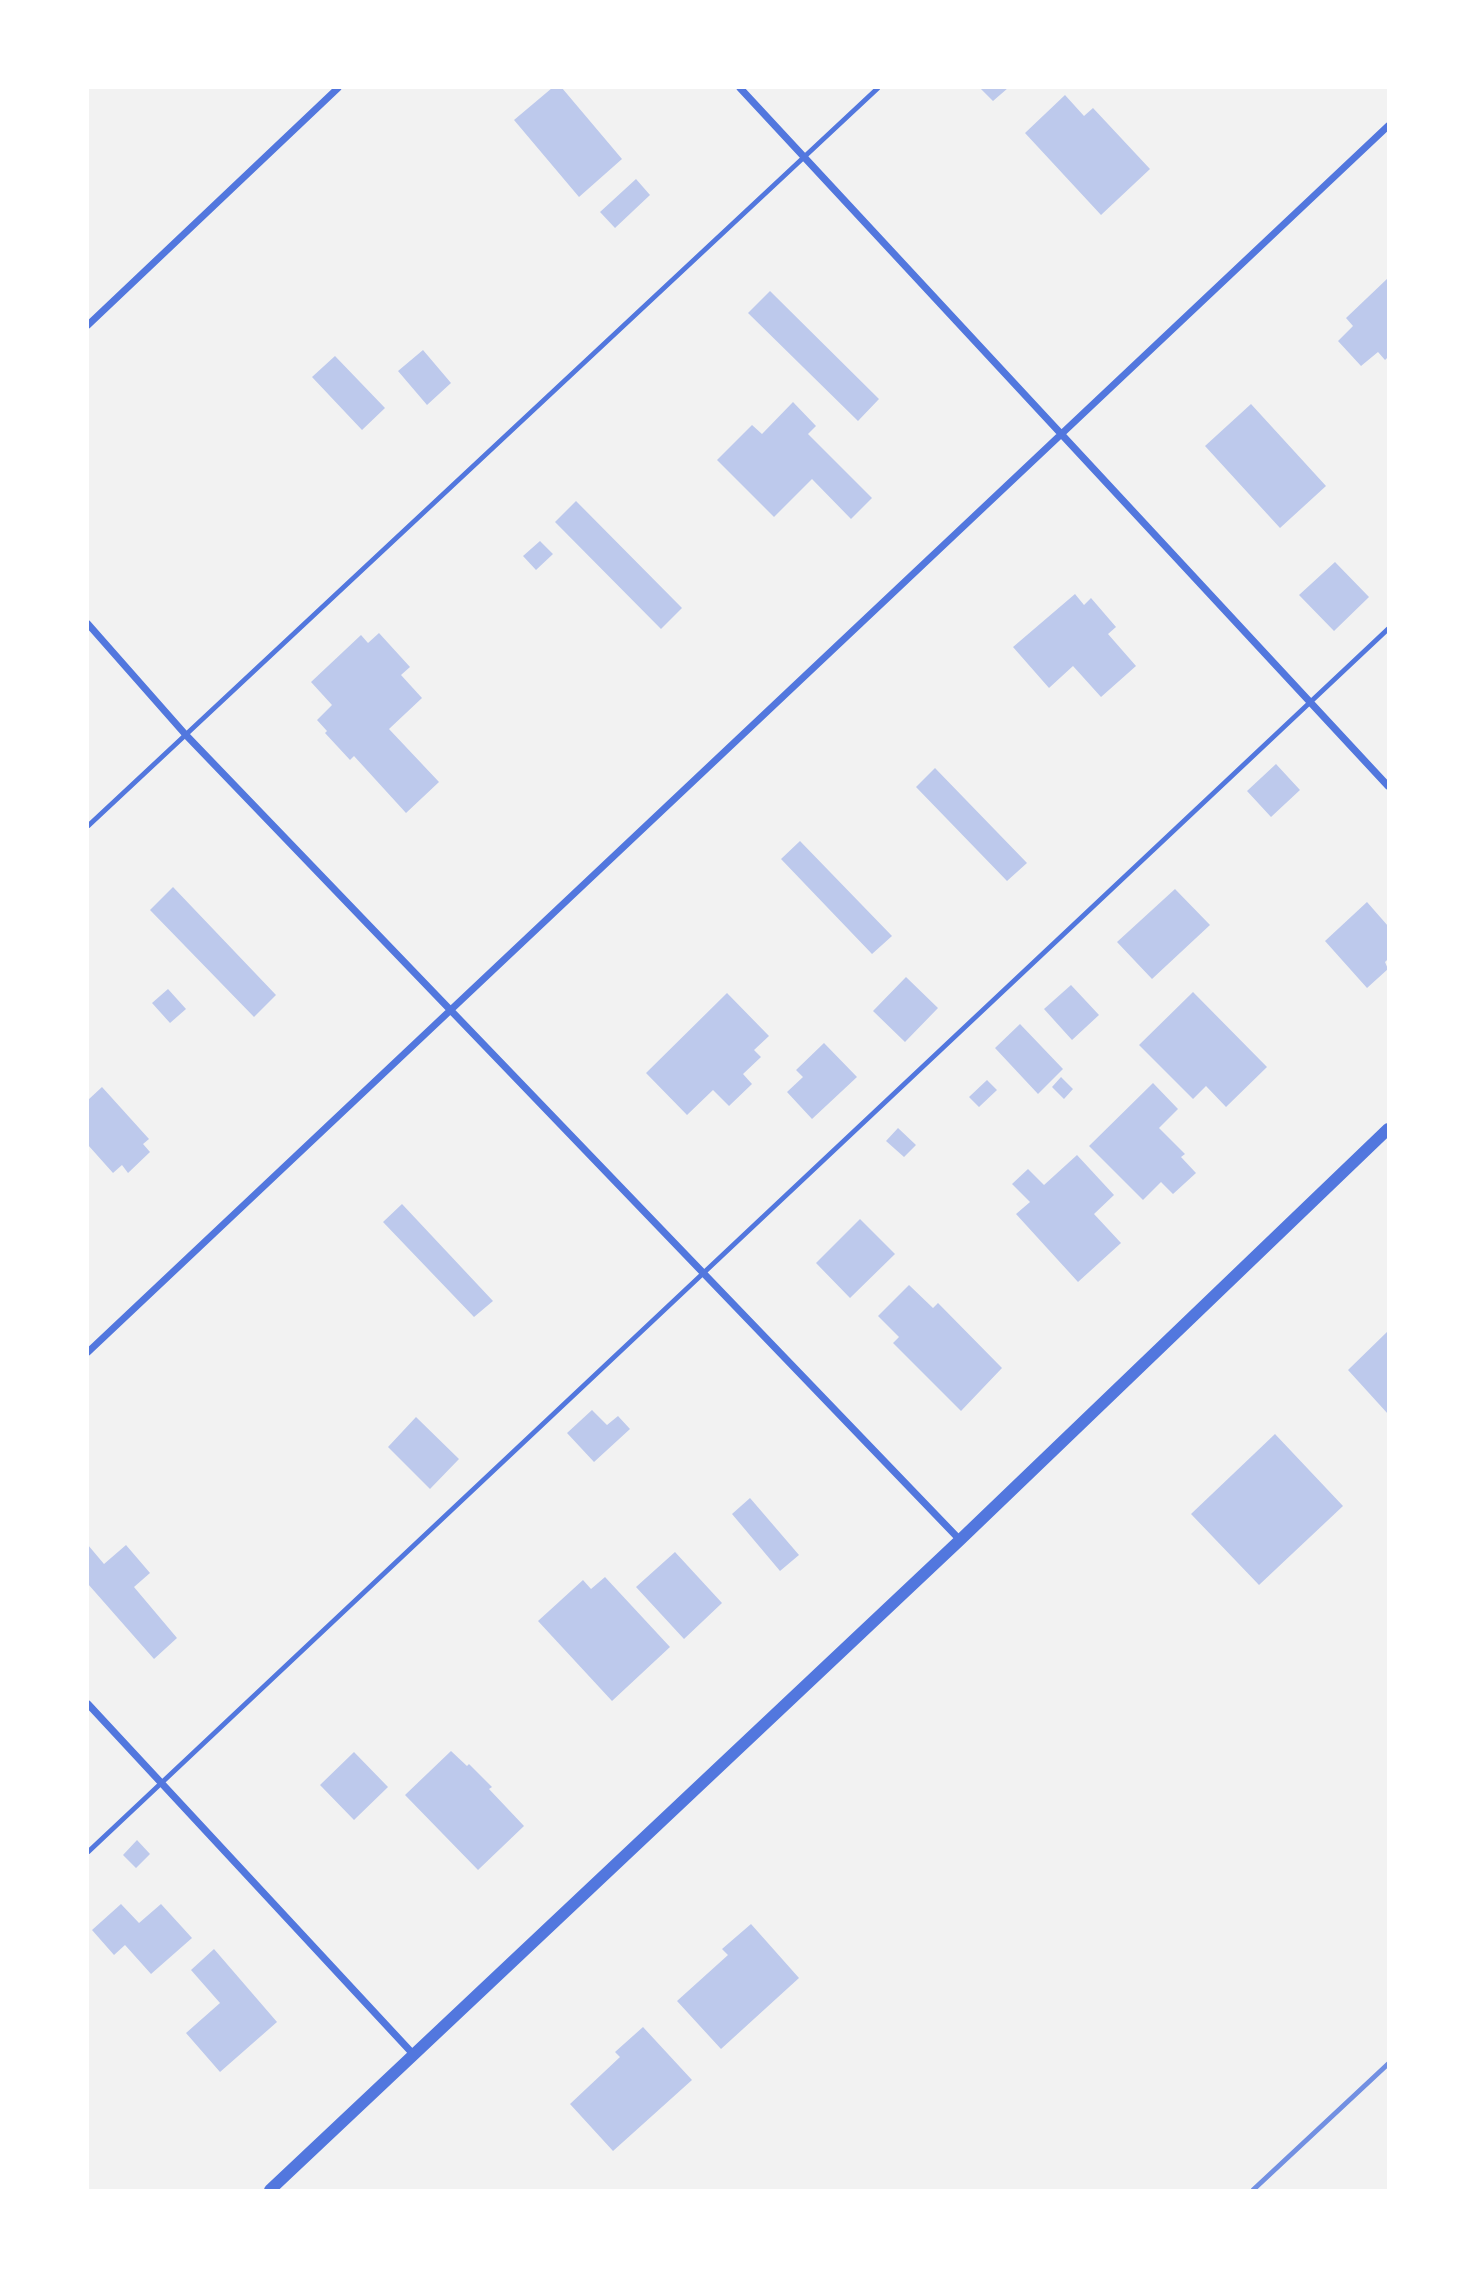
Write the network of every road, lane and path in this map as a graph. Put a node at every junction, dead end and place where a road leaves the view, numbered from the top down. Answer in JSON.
{"nodes":[{"id":1,"x":338,"y":88,"type":"edge"},
{"id":2,"x":740,"y":88,"type":"edge"},
{"id":3,"x":878,"y":88,"type":"edge"},
{"id":4,"x":1388,"y":126,"type":"edge"},
{"id":5,"x":804,"y":156,"type":"junction"},
{"id":6,"x":88,"y":325,"type":"edge"},
{"id":7,"x":1061,"y":433,"type":"junction"},
{"id":8,"x":88,"y":624,"type":"edge"},
{"id":9,"x":1388,"y":629,"type":"edge"},
{"id":10,"x":1312,"y":703,"type":"junction"},
{"id":11,"x":186,"y":734,"type":"junction"},
{"id":12,"x":1388,"y":786,"type":"edge"},
{"id":13,"x":88,"y":826,"type":"edge"},
{"id":14,"x":451,"y":1009,"type":"junction"},
{"id":15,"x":1388,"y":1129,"type":"edge"},
{"id":16,"x":706,"y":1273,"type":"junction"},
{"id":17,"x":88,"y":1352,"type":"edge"},
{"id":18,"x":960,"y":1540,"type":"junction"},
{"id":19,"x":88,"y":1704,"type":"edge"},
{"id":20,"x":160,"y":1783,"type":"junction"},
{"id":21,"x":88,"y":1852,"type":"edge"},
{"id":22,"x":415,"y":2055,"type":"junction"},
{"id":23,"x":270,"y":2190,"type":"edge"}],
"edges":[{"from":1,"to":6,"type":"street"},
{"from":2,"to":5,"type":"street"},
{"from":3,"to":5,"type":"lane"},
{"from":4,"to":7,"type":"street"},
{"from":5,"to":7,"type":"street"},
{"from":5,"to":11,"type":"lane"},
{"from":7,"to":10,"type":"street"},
{"from":7,"to":14,"type":"street"},
{"from":8,"to":11,"type":"street"},
{"from":9,"to":10,"type":"lane"},
{"from":10,"to":12,"type":"street"},
{"from":10,"to":16,"type":"lane"},
{"from":11,"to":13,"type":"lane"},
{"from":11,"to":14,"type":"street"},
{"from":14,"to":16,"type":"street"},
{"from":14,"to":17,"type":"street"},
{"from":15,"to":18,"type":"street"},
{"from":16,"to":18,"type":"street"},
{"from":16,"to":20,"type":"lane"},
{"from":18,"to":22,"type":"street"},
{"from":19,"to":20,"type":"street"},
{"from":20,"to":21,"type":"lane"},
{"from":20,"to":22,"type":"street"},
{"from":22,"to":23,"type":"street"}]}
